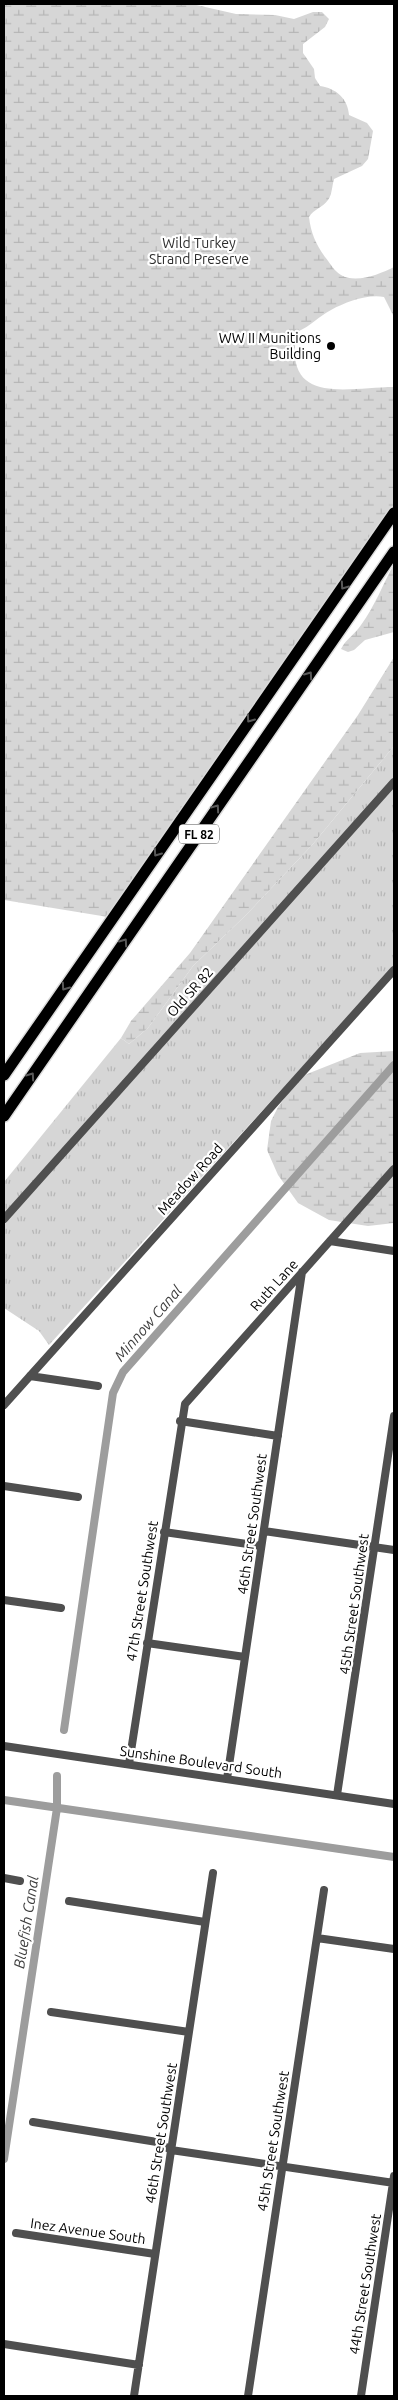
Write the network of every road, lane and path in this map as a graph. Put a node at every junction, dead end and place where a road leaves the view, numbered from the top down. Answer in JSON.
{"nodes":[{"id":1,"x":394,"y":514,"type":"edge"},
{"id":2,"x":394,"y":552,"type":"edge"},
{"id":3,"x":394,"y":782,"type":"edge"},
{"id":4,"x":394,"y":970,"type":"edge"},
{"id":5,"x":4,"y":1076,"type":"edge"},
{"id":6,"x":4,"y":1116,"type":"edge"},
{"id":7,"x":394,"y":1169,"type":"edge"},
{"id":8,"x":4,"y":1219,"type":"edge"},
{"id":9,"x":330,"y":1241,"type":"junction"},
{"id":10,"x":394,"y":1251,"type":"edge"},
{"id":11,"x":302,"y":1272,"type":"junction"},
{"id":12,"x":30,"y":1376,"type":"junction"},
{"id":13,"x":98,"y":1386,"type":"dead end"},
{"id":14,"x":4,"y":1405,"type":"edge"},
{"id":15,"x":394,"y":1416,"type":"edge"},
{"id":16,"x":180,"y":1421,"type":"junction"},
{"id":17,"x":278,"y":1436,"type":"junction"},
{"id":18,"x":4,"y":1486,"type":"edge"},
{"id":19,"x":78,"y":1497,"type":"dead end"},
{"id":20,"x":264,"y":1531,"type":"junction"},
{"id":21,"x":164,"y":1532,"type":"junction"},
{"id":22,"x":261,"y":1546,"type":"junction"},
{"id":23,"x":375,"y":1547,"type":"junction"},
{"id":24,"x":394,"y":1550,"type":"edge"},
{"id":25,"x":4,"y":1600,"type":"edge"},
{"id":26,"x":61,"y":1608,"type":"dead end"},
{"id":27,"x":147,"y":1643,"type":"junction"},
{"id":28,"x":245,"y":1657,"type":"junction"},
{"id":29,"x":4,"y":1746,"type":"edge"},
{"id":30,"x":128,"y":1764,"type":"junction"},
{"id":31,"x":227,"y":1779,"type":"junction"},
{"id":32,"x":337,"y":1795,"type":"junction"},
{"id":33,"x":394,"y":1804,"type":"edge"},
{"id":34,"x":213,"y":1873,"type":"dead end"},
{"id":35,"x":4,"y":1878,"type":"edge"},
{"id":36,"x":20,"y":1881,"type":"dead end"},
{"id":37,"x":324,"y":1890,"type":"dead end"},
{"id":38,"x":69,"y":1901,"type":"dead end"},
{"id":39,"x":205,"y":1922,"type":"junction"},
{"id":40,"x":317,"y":1938,"type":"junction"},
{"id":41,"x":394,"y":1949,"type":"edge"},
{"id":42,"x":51,"y":2012,"type":"dead end"},
{"id":43,"x":189,"y":2032,"type":"junction"},
{"id":44,"x":33,"y":2122,"type":"dead end"},
{"id":45,"x":171,"y":2150,"type":"junction"},
{"id":46,"x":282,"y":2166,"type":"junction"},
{"id":47,"x":394,"y":2181,"type":"edge"},
{"id":48,"x":16,"y":2233,"type":"dead end"},
{"id":49,"x":156,"y":2254,"type":"junction"},
{"id":50,"x":4,"y":2344,"type":"edge"},
{"id":51,"x":139,"y":2365,"type":"junction"},
{"id":52,"x":134,"y":2396,"type":"edge"},
{"id":53,"x":248,"y":2396,"type":"edge"},
{"id":54,"x":361,"y":2396,"type":"edge"}],
"edges":[{"from":1,"to":5,"type":"highway","number":"FL 82","one_way":true},
{"from":6,"to":2,"type":"highway","number":"FL 82","one_way":true},
{"from":3,"to":8,"type":"street","name":"Old SR 82"},
{"from":4,"to":12,"type":"street","name":"Meadow Road"},
{"from":7,"to":9,"type":"street","name":"Ruth Lane"},
{"from":9,"to":10,"type":"street"},
{"from":9,"to":11,"type":"street","name":"Ruth Lane"},
{"from":11,"to":16,"type":"street","name":"Ruth Lane"},
{"from":11,"to":17,"type":"street","name":"46th Street Southwest"},
{"from":12,"to":13,"type":"street"},
{"from":12,"to":14,"type":"street","name":"Meadow Road"},
{"from":15,"to":23,"type":"street","name":"45th Street Southwest"},
{"from":16,"to":17,"type":"street"},
{"from":16,"to":21,"type":"street","name":"47th Street Southwest"},
{"from":17,"to":20,"type":"street","name":"46th Street Southwest"},
{"from":18,"to":19,"type":"street"},
{"from":20,"to":22,"type":"street","name":"46th Street Southwest"},
{"from":20,"to":23,"type":"street"},
{"from":21,"to":22,"type":"street"},
{"from":21,"to":27,"type":"street","name":"47th Street Southwest"},
{"from":22,"to":28,"type":"street","name":"46th Street Southwest"},
{"from":23,"to":24,"type":"street"},
{"from":23,"to":32,"type":"street","name":"45th Street Southwest"},
{"from":25,"to":26,"type":"street"},
{"from":27,"to":28,"type":"street"},
{"from":27,"to":30,"type":"street","name":"47th Street Southwest"},
{"from":28,"to":31,"type":"street","name":"46th Street Southwest"},
{"from":29,"to":30,"type":"street","name":"Sunshine Boulevard South"},
{"from":30,"to":31,"type":"street","name":"Sunshine Boulevard South"},
{"from":31,"to":32,"type":"street","name":"Sunshine Boulevard South"},
{"from":32,"to":33,"type":"street","name":"Sunshine Boulevard South"},
{"from":34,"to":39,"type":"street","name":"46th Street Southwest"},
{"from":35,"to":36,"type":"street"},
{"from":37,"to":40,"type":"street","name":"45th Street Southwest"},
{"from":38,"to":39,"type":"street"},
{"from":39,"to":43,"type":"street","name":"46th Street Southwest"},
{"from":40,"to":41,"type":"street"},
{"from":40,"to":46,"type":"street","name":"45th Street Southwest"},
{"from":42,"to":43,"type":"street"},
{"from":43,"to":45,"type":"street","name":"46th Street Southwest"},
{"from":44,"to":45,"type":"street"},
{"from":45,"to":46,"type":"street"},
{"from":45,"to":49,"type":"street","name":"46th Street Southwest"},
{"from":46,"to":47,"type":"street"},
{"from":46,"to":53,"type":"street","name":"45th Street Southwest"},
{"from":47,"to":54,"type":"street","name":"44th Street Southwest"},
{"from":48,"to":49,"type":"street","name":"Inez Avenue South"},
{"from":49,"to":51,"type":"street","name":"46th Street Southwest"},
{"from":50,"to":51,"type":"street"},
{"from":51,"to":52,"type":"street","name":"46th Street Southwest"}]}
